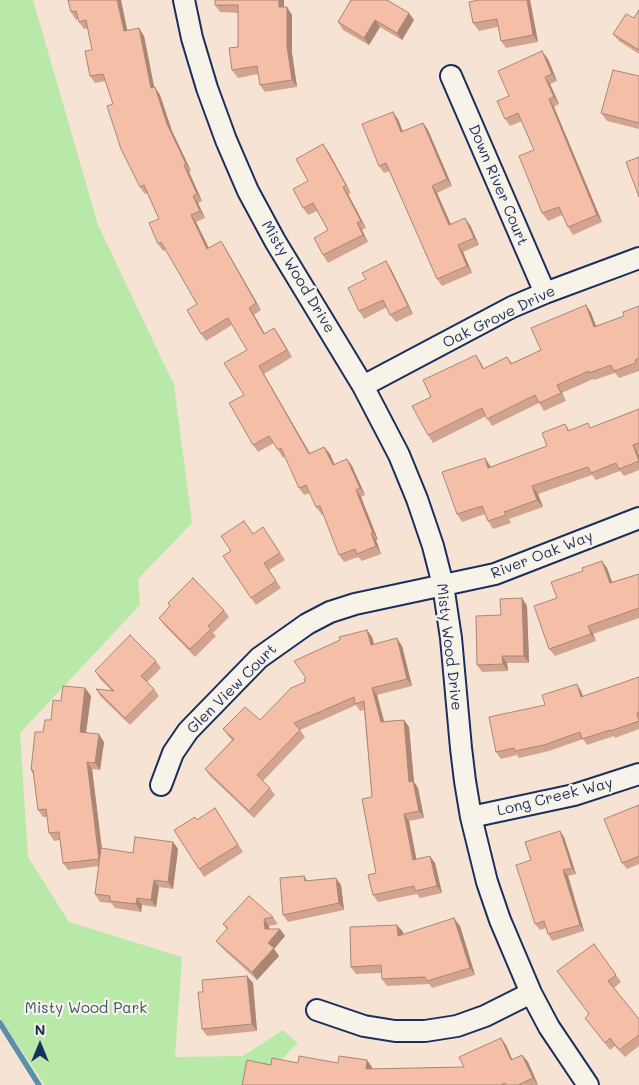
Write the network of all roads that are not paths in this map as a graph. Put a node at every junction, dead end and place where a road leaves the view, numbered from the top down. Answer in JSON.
{"nodes":[{"id":1,"x":184,"y":0,"type":"edge"},
{"id":2,"x":451,"y":76,"type":"dead end"},
{"id":3,"x":639,"y":258,"type":"edge"},
{"id":4,"x":544,"y":293,"type":"junction"},
{"id":5,"x":363,"y":386,"type":"junction"},
{"id":6,"x":639,"y":518,"type":"edge"},
{"id":7,"x":443,"y":585,"type":"junction"},
{"id":8,"x":639,"y":774,"type":"edge"},
{"id":9,"x":161,"y":785,"type":"dead end"},
{"id":10,"x":471,"y":817,"type":"junction"},
{"id":11,"x":531,"y":994,"type":"junction"},
{"id":12,"x":317,"y":1010,"type":"dead end"},
{"id":13,"x":588,"y":1085,"type":"edge"}],
"edges":[{"from":1,"to":5,"type":"street","name":"Misty Wood Drive"},
{"from":2,"to":4,"type":"street","name":"Down River Court"},
{"from":3,"to":4,"type":"street","name":"Oak Grove Drive"},
{"from":4,"to":5,"type":"street","name":"Oak Grove Drive"},
{"from":5,"to":7,"type":"street","name":"Misty Wood Drive"},
{"from":6,"to":7,"type":"street","name":"River Oak Way"},
{"from":7,"to":9,"type":"street","name":"Glen View Court"},
{"from":7,"to":10,"type":"street","name":"Misty Wood Drive"},
{"from":8,"to":10,"type":"street","name":"Long Creek Way"},
{"from":10,"to":11,"type":"street","name":"Misty Wood Drive"},
{"from":11,"to":12,"type":"street"},
{"from":11,"to":13,"type":"street","name":"Misty Wood Drive"}]}
